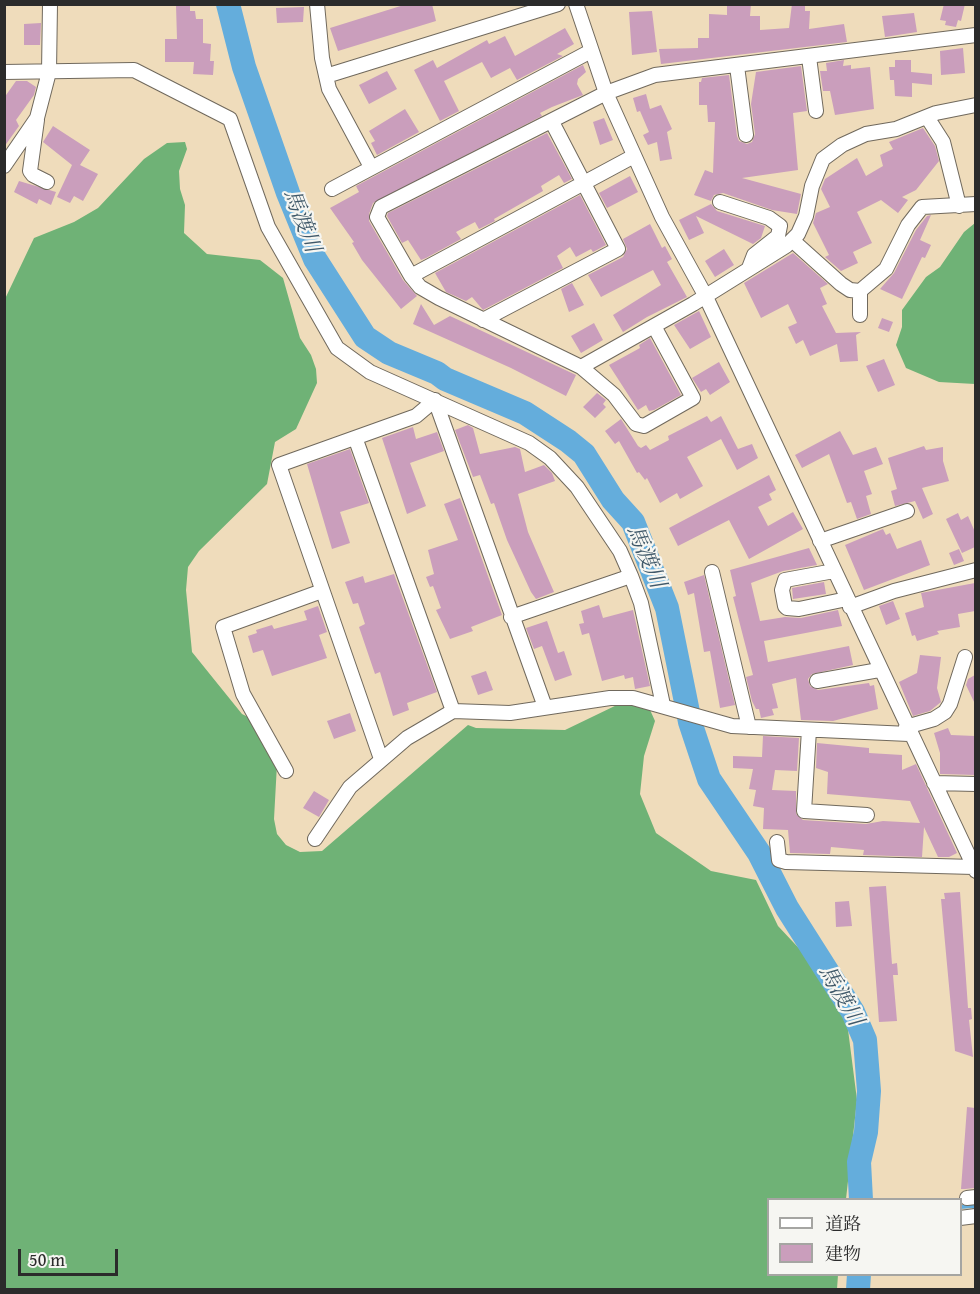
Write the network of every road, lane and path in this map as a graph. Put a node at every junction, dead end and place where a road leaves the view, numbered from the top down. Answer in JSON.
{"nodes":[{"id":1,"x":50,"y":4,"type":"edge"},
{"id":2,"x":317,"y":4,"type":"edge"},
{"id":3,"x":558,"y":4,"type":"edge"},
{"id":4,"x":576,"y":4,"type":"edge"},
{"id":5,"x":975,"y":35,"type":"edge"},
{"id":6,"x":591,"y":51,"type":"junction"},
{"id":7,"x":809,"y":57,"type":"junction"},
{"id":8,"x":737,"y":66,"type":"junction"},
{"id":9,"x":4,"y":72,"type":"edge"},
{"id":10,"x":48,"y":72,"type":"junction"},
{"id":11,"x":326,"y":76,"type":"junction"},
{"id":12,"x":606,"y":93,"type":"junction"},
{"id":13,"x":975,"y":105,"type":"edge"},
{"id":14,"x":816,"y":111,"type":"dead end"},
{"id":15,"x":927,"y":117,"type":"junction"},
{"id":16,"x":37,"y":118,"type":"junction"},
{"id":17,"x":552,"y":122,"type":"junction"},
{"id":18,"x":746,"y":135,"type":"dead end"},
{"id":19,"x":634,"y":156,"type":"junction"},
{"id":20,"x":4,"y":166,"type":"edge"},
{"id":21,"x":371,"y":167,"type":"junction"},
{"id":22,"x":47,"y":182,"type":"dead end"},
{"id":23,"x":584,"y":183,"type":"junction"},
{"id":24,"x":332,"y":189,"type":"dead end"},
{"id":25,"x":720,"y":202,"type":"dead end"},
{"id":26,"x":975,"y":204,"type":"edge"},
{"id":27,"x":959,"y":206,"type":"junction"},
{"id":28,"x":792,"y":240,"type":"junction"},
{"id":29,"x":749,"y":268,"type":"junction"},
{"id":30,"x":411,"y":276,"type":"junction"},
{"id":31,"x":860,"y":291,"type":"junction"},
{"id":32,"x":705,"y":295,"type":"junction"},
{"id":33,"x":860,"y":315,"type":"dead end"},
{"id":34,"x":483,"y":320,"type":"junction"},
{"id":35,"x":654,"y":326,"type":"junction"},
{"id":36,"x":581,"y":367,"type":"junction"},
{"id":37,"x":435,"y":400,"type":"junction"},
{"id":38,"x":356,"y":440,"type":"junction"},
{"id":39,"x":907,"y":511,"type":"dead end"},
{"id":40,"x":819,"y":541,"type":"junction"},
{"id":41,"x":975,"y":570,"type":"edge"},
{"id":42,"x":834,"y":571,"type":"junction"},
{"id":43,"x":712,"y":572,"type":"dead end"},
{"id":44,"x":632,"y":576,"type":"junction"},
{"id":45,"x":322,"y":591,"type":"junction"},
{"id":46,"x":849,"y":603,"type":"junction"},
{"id":47,"x":511,"y":617,"type":"junction"},
{"id":48,"x":964,"y":657,"type":"dead end"},
{"id":49,"x":879,"y":670,"type":"junction"},
{"id":50,"x":817,"y":681,"type":"dead end"},
{"id":51,"x":663,"y":705,"type":"junction"},
{"id":52,"x":545,"y":707,"type":"junction"},
{"id":53,"x":453,"y":711,"type":"junction"},
{"id":54,"x":749,"y":727,"type":"junction"},
{"id":55,"x":809,"y":730,"type":"junction"},
{"id":56,"x":908,"y":731,"type":"junction"},
{"id":57,"x":381,"y":759,"type":"junction"},
{"id":58,"x":286,"y":771,"type":"dead end"},
{"id":59,"x":934,"y":783,"type":"junction"},
{"id":60,"x":975,"y":784,"type":"edge"},
{"id":61,"x":867,"y":815,"type":"dead end"},
{"id":62,"x":315,"y":839,"type":"dead end"},
{"id":63,"x":777,"y":842,"type":"dead end"},
{"id":64,"x":975,"y":869,"type":"edge"}],
"edges":[{"from":1,"to":10,"type":"street"},
{"from":2,"to":11,"type":"street"},
{"from":3,"to":11,"type":"street"},
{"from":4,"to":6,"type":"street"},
{"from":5,"to":7,"type":"street"},
{"from":6,"to":12,"type":"street"},
{"from":6,"to":21,"type":"street"},
{"from":7,"to":8,"type":"street"},
{"from":7,"to":14,"type":"street"},
{"from":8,"to":12,"type":"street"},
{"from":8,"to":18,"type":"street"},
{"from":9,"to":10,"type":"street"},
{"from":10,"to":16,"type":"street"},
{"from":10,"to":37,"type":"street"},
{"from":11,"to":21,"type":"street"},
{"from":12,"to":17,"type":"street"},
{"from":12,"to":19,"type":"street"},
{"from":13,"to":15,"type":"street"},
{"from":15,"to":27,"type":"street"},
{"from":15,"to":28,"type":"street"},
{"from":16,"to":20,"type":"street"},
{"from":16,"to":22,"type":"street"},
{"from":17,"to":23,"type":"street"},
{"from":17,"to":30,"type":"street"},
{"from":19,"to":23,"type":"street"},
{"from":19,"to":32,"type":"street"},
{"from":21,"to":24,"type":"street"},
{"from":23,"to":30,"type":"street"},
{"from":23,"to":34,"type":"street"},
{"from":25,"to":29,"type":"street"},
{"from":26,"to":27,"type":"street"},
{"from":27,"to":31,"type":"street"},
{"from":28,"to":29,"type":"street"},
{"from":28,"to":31,"type":"street"},
{"from":29,"to":32,"type":"street"},
{"from":30,"to":34,"type":"street"},
{"from":31,"to":33,"type":"street"},
{"from":32,"to":35,"type":"street"},
{"from":32,"to":40,"type":"street"},
{"from":34,"to":36,"type":"street"},
{"from":35,"to":36,"type":"street"},
{"from":35,"to":36,"type":"street"},
{"from":37,"to":38,"type":"street"},
{"from":37,"to":44,"type":"street"},
{"from":37,"to":47,"type":"street"},
{"from":38,"to":45,"type":"street"},
{"from":38,"to":53,"type":"street"},
{"from":39,"to":40,"type":"street"},
{"from":40,"to":42,"type":"street"},
{"from":41,"to":46,"type":"street"},
{"from":42,"to":46,"type":"street"},
{"from":42,"to":46,"type":"street"},
{"from":43,"to":54,"type":"street"},
{"from":44,"to":47,"type":"street"},
{"from":44,"to":51,"type":"street"},
{"from":45,"to":57,"type":"street"},
{"from":45,"to":58,"type":"street"},
{"from":46,"to":49,"type":"street"},
{"from":47,"to":52,"type":"street"},
{"from":48,"to":56,"type":"street"},
{"from":49,"to":50,"type":"street"},
{"from":49,"to":56,"type":"street"},
{"from":51,"to":52,"type":"street"},
{"from":51,"to":54,"type":"street"},
{"from":52,"to":53,"type":"street"},
{"from":53,"to":57,"type":"street"},
{"from":54,"to":55,"type":"street"},
{"from":55,"to":56,"type":"street"},
{"from":55,"to":61,"type":"street"},
{"from":56,"to":59,"type":"street"},
{"from":57,"to":62,"type":"street"},
{"from":59,"to":60,"type":"street"},
{"from":59,"to":64,"type":"street"},
{"from":63,"to":64,"type":"street"}]}
